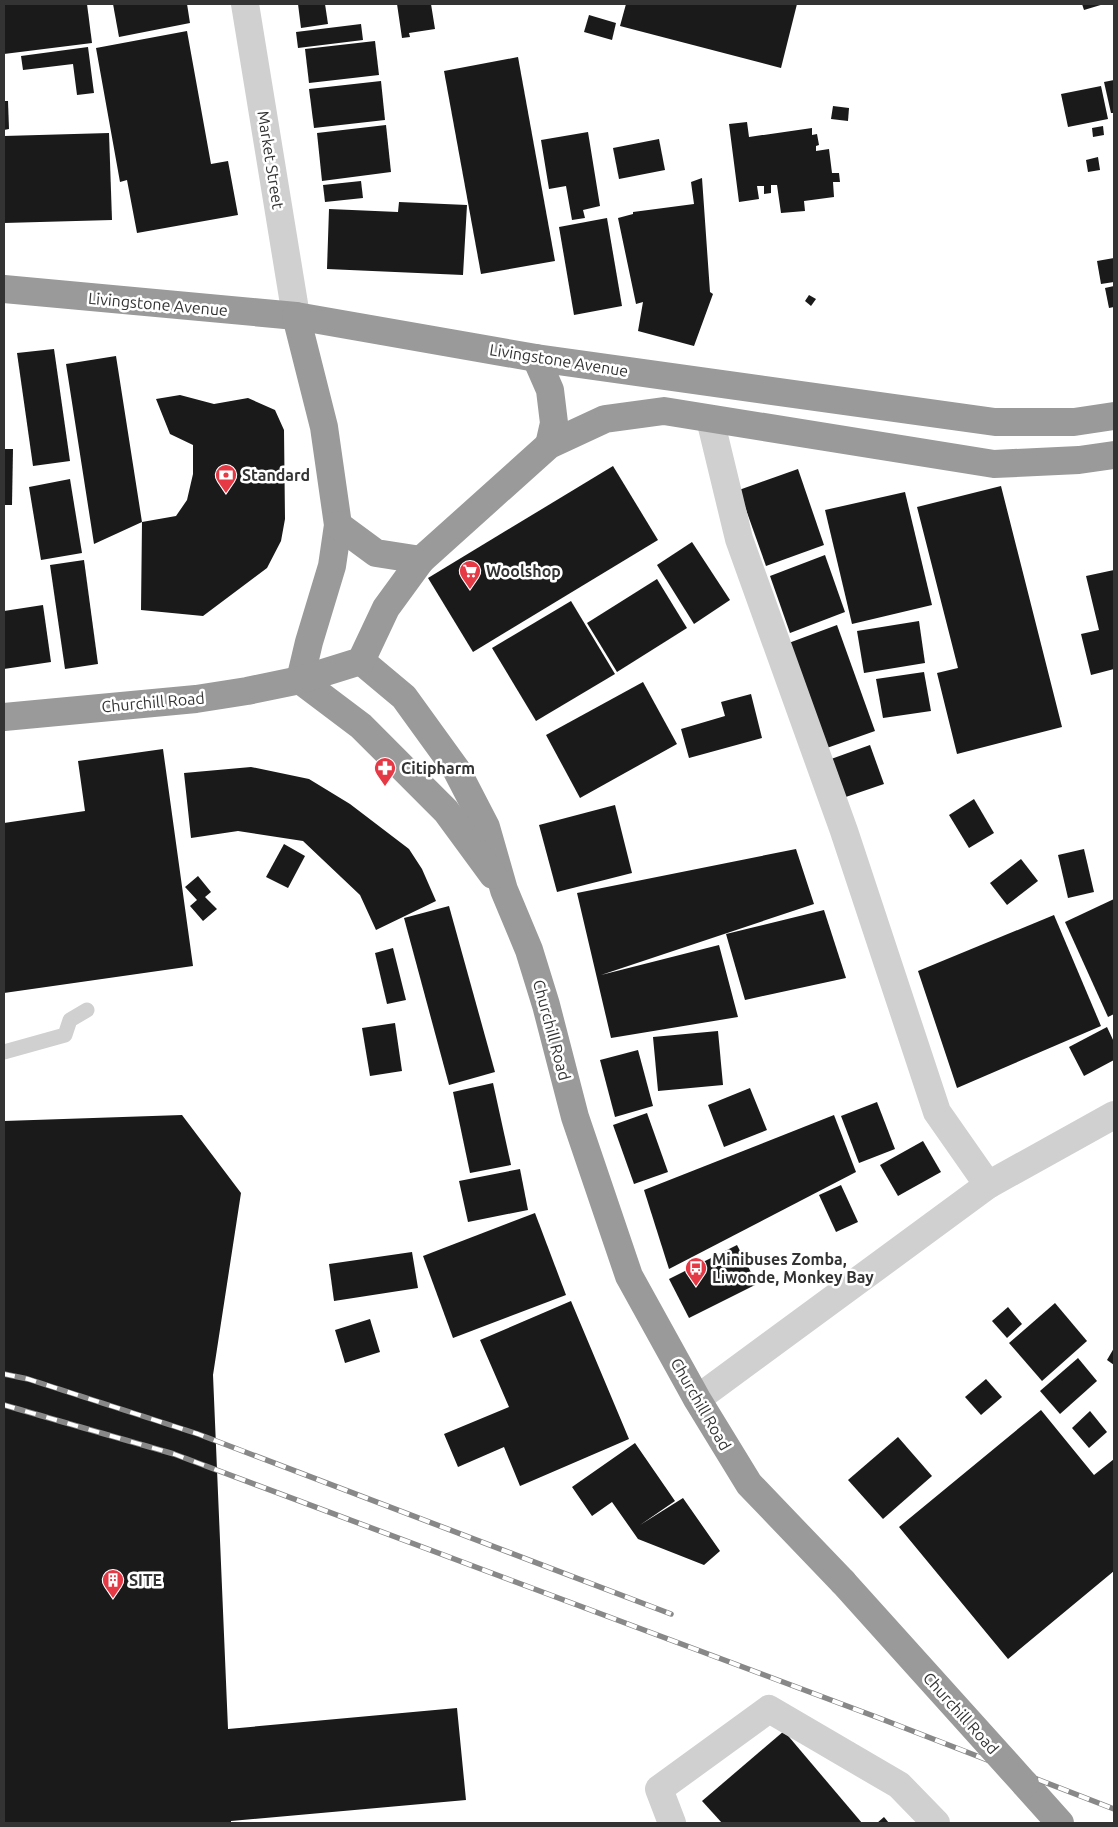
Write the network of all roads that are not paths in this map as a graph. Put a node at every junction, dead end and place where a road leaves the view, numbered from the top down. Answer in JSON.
{"nodes":[{"id":1,"x":245,"y":4,"type":"edge"},
{"id":2,"x":4,"y":290,"type":"edge"},
{"id":3,"x":296,"y":316,"type":"junction"},
{"id":4,"x":536,"y":358,"type":"junction"},
{"id":5,"x":1114,"y":416,"type":"edge"},
{"id":6,"x":710,"y":419,"type":"junction"},
{"id":7,"x":549,"y":445,"type":"junction"},
{"id":8,"x":1114,"y":455,"type":"edge"},
{"id":9,"x":338,"y":525,"type":"junction"},
{"id":10,"x":421,"y":560,"type":"junction"},
{"id":11,"x":361,"y":661,"type":"junction"},
{"id":12,"x":300,"y":680,"type":"junction"},
{"id":13,"x":4,"y":717,"type":"edge"},
{"id":14,"x":504,"y":890,"type":"junction"},
{"id":15,"x":87,"y":1010,"type":"dead end"},
{"id":16,"x":4,"y":1052,"type":"edge"},
{"id":17,"x":1114,"y":1115,"type":"edge"},
{"id":18,"x":988,"y":1185,"type":"junction"},
{"id":19,"x":697,"y":1400,"type":"junction"},
{"id":20,"x":672,"y":1823,"type":"edge"},
{"id":21,"x":936,"y":1823,"type":"edge"},
{"id":22,"x":1060,"y":1823,"type":"edge"}],
"edges":[{"from":1,"to":3,"type":"street","name":"Market Street"},
{"from":2,"to":3,"type":"highway","name":"Livingstone Avenue"},
{"from":3,"to":4,"type":"highway","name":"Livingstone Avenue"},
{"from":3,"to":9,"type":"highway"},
{"from":4,"to":5,"type":"highway","name":"Livingstone Avenue"},
{"from":4,"to":7,"type":"highway"},
{"from":6,"to":7,"type":"highway"},
{"from":6,"to":8,"type":"highway"},
{"from":6,"to":18,"type":"street"},
{"from":7,"to":10,"type":"highway"},
{"from":9,"to":10,"type":"highway"},
{"from":9,"to":12,"type":"highway"},
{"from":10,"to":11,"type":"highway"},
{"from":11,"to":12,"type":"highway","name":"Churchill Road"},
{"from":11,"to":14,"type":"highway"},
{"from":12,"to":13,"type":"highway","name":"Churchill Road"},
{"from":12,"to":14,"type":"highway"},
{"from":14,"to":19,"type":"highway","name":"Churchill Road"},
{"from":15,"to":16,"type":"lane"},
{"from":17,"to":18,"type":"street"},
{"from":18,"to":19,"type":"street"},
{"from":19,"to":22,"type":"highway","name":"Churchill Road","bridge":true},
{"from":20,"to":21,"type":"street"}]}
